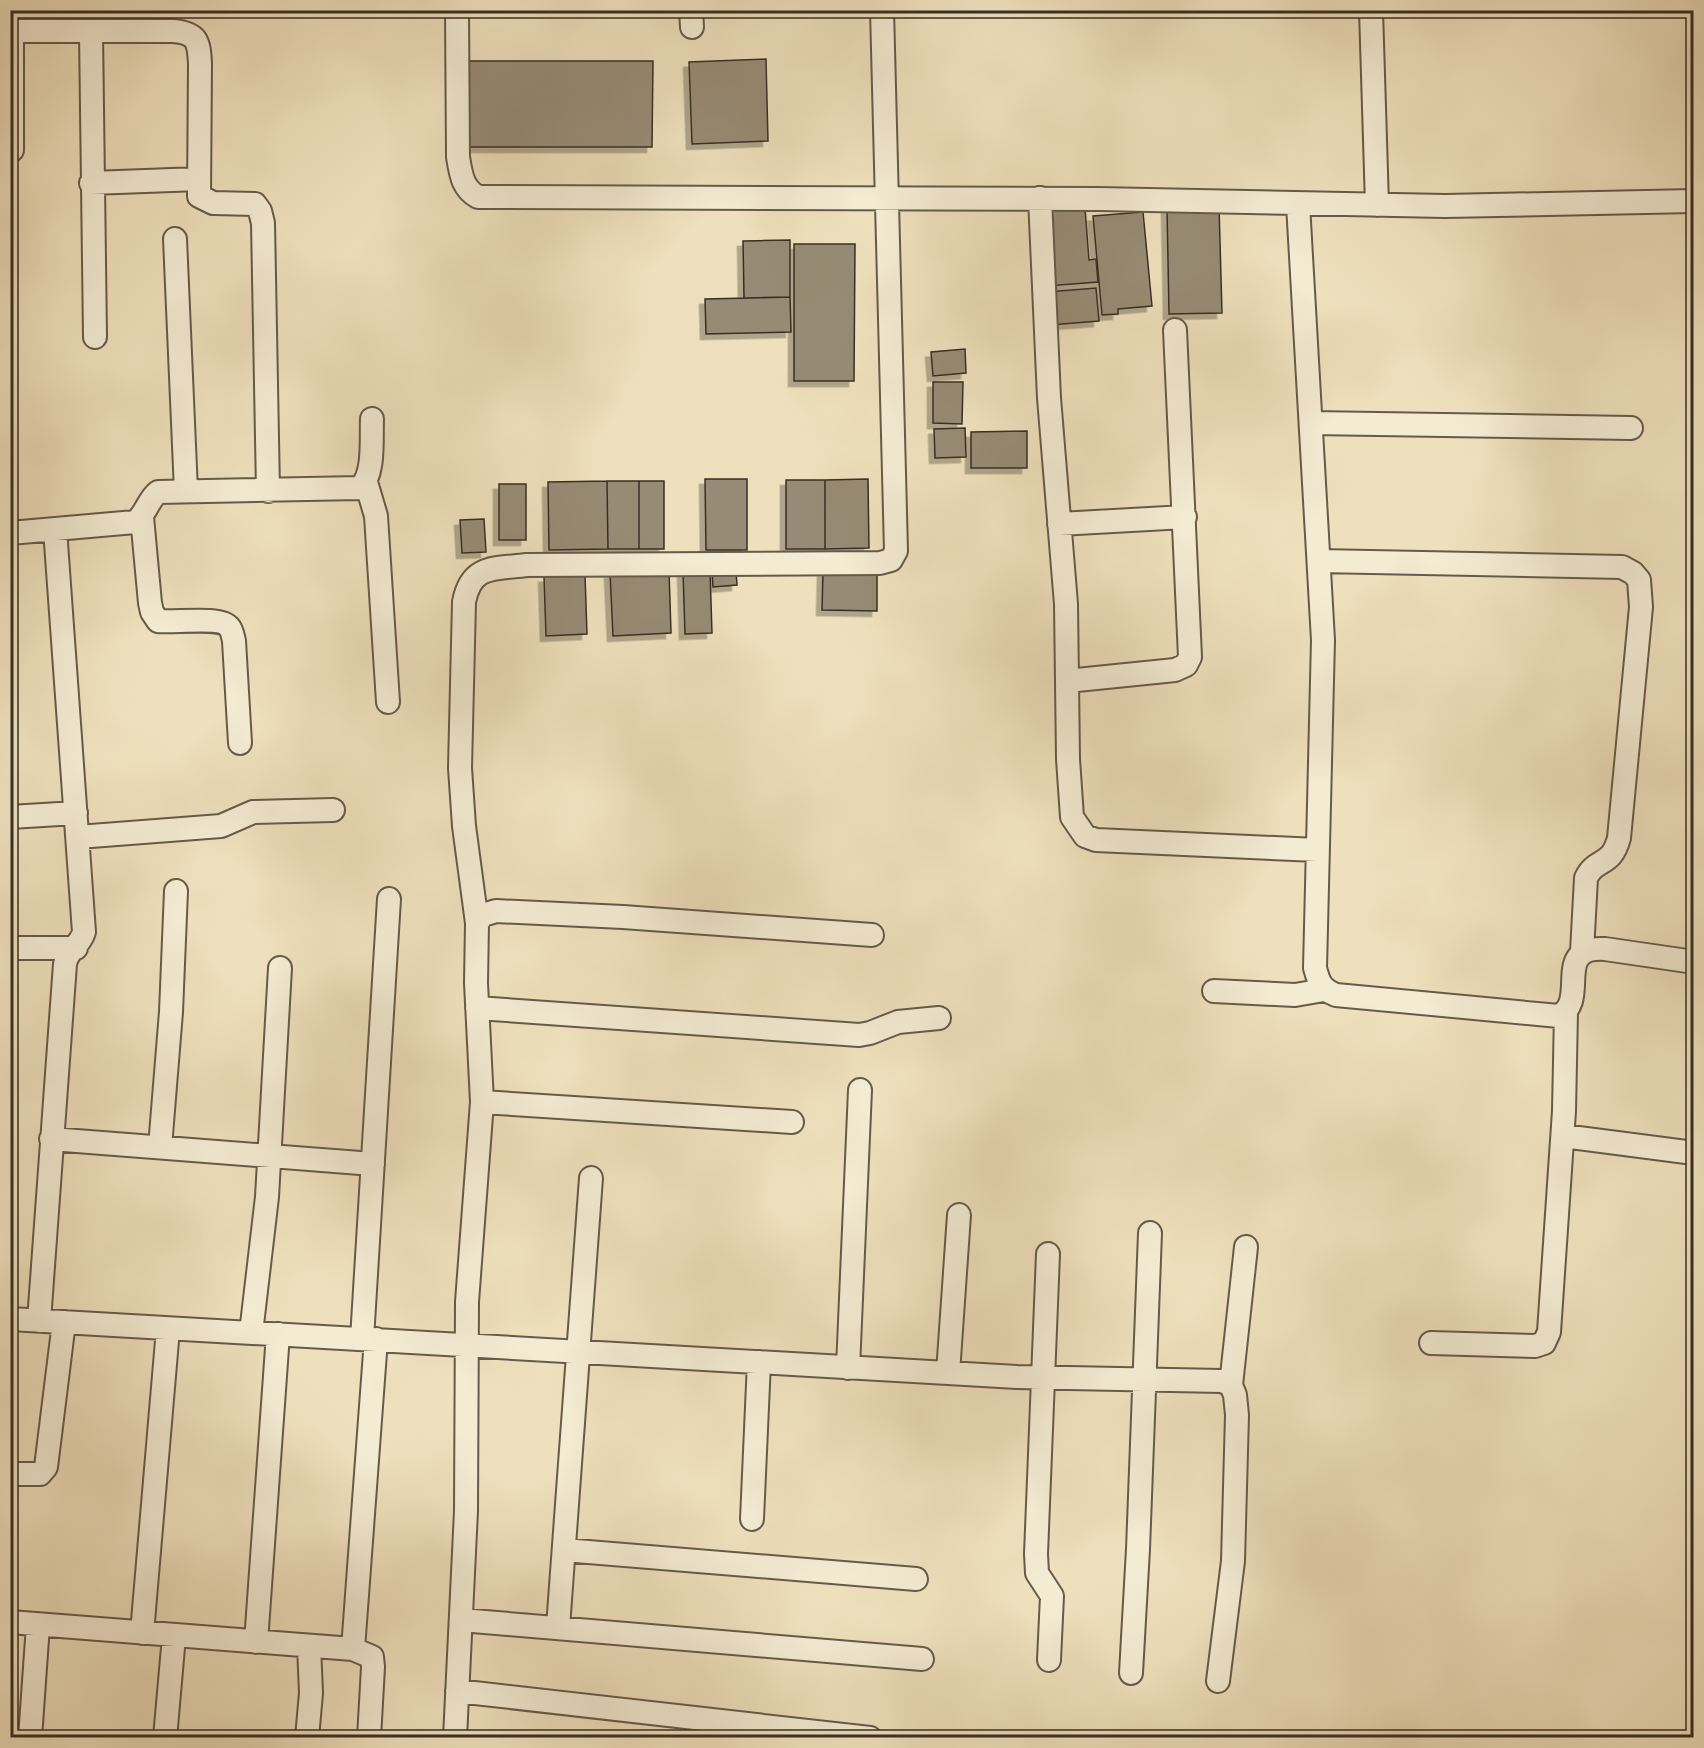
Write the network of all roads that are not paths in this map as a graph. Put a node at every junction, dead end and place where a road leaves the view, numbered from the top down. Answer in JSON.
{"nodes":[{"id":1,"x":457,"y":10,"type":"edge"},
{"id":2,"x":882,"y":10,"type":"edge"},
{"id":3,"x":1371,"y":10,"type":"edge"},
{"id":4,"x":174,"y":21,"type":"edge"},
{"id":5,"x":11,"y":31,"type":"edge"},
{"id":6,"x":91,"y":32,"type":"junction"},
{"id":7,"x":12,"y":150,"type":"dead end"},
{"id":8,"x":199,"y":179,"type":"junction"},
{"id":9,"x":92,"y":183,"type":"junction"},
{"id":10,"x":888,"y":198,"type":"junction"},
{"id":11,"x":1040,"y":198,"type":"junction"},
{"id":12,"x":1694,"y":201,"type":"edge"},
{"id":13,"x":1299,"y":204,"type":"junction"},
{"id":14,"x":1377,"y":205,"type":"junction"},
{"id":15,"x":175,"y":239,"type":"dead end"},
{"id":16,"x":1175,"y":330,"type":"dead end"},
{"id":17,"x":95,"y":337,"type":"dead end"},
{"id":18,"x":372,"y":419,"type":"dead end"},
{"id":19,"x":1311,"y":423,"type":"junction"},
{"id":20,"x":1632,"y":428,"type":"dead end"},
{"id":21,"x":366,"y":482,"type":"junction"},
{"id":22,"x":186,"y":491,"type":"junction"},
{"id":23,"x":268,"y":491,"type":"junction"},
{"id":24,"x":142,"y":517,"type":"junction"},
{"id":25,"x":1185,"y":517,"type":"junction"},
{"id":26,"x":1059,"y":524,"type":"junction"},
{"id":27,"x":55,"y":529,"type":"junction"},
{"id":28,"x":10,"y":533,"type":"edge"},
{"id":29,"x":1319,"y":561,"type":"junction"},
{"id":30,"x":1067,"y":681,"type":"junction"},
{"id":31,"x":388,"y":702,"type":"dead end"},
{"id":32,"x":240,"y":743,"type":"dead end"},
{"id":33,"x":333,"y":810,"type":"dead end"},
{"id":34,"x":76,"y":813,"type":"junction"},
{"id":35,"x":10,"y":817,"type":"edge"},
{"id":36,"x":78,"y":837,"type":"junction"},
{"id":37,"x":1317,"y":850,"type":"junction"},
{"id":38,"x":176,"y":891,"type":"dead end"},
{"id":39,"x":388,"y":899,"type":"dead end"},
{"id":40,"x":477,"y":923,"type":"junction"},
{"id":41,"x":872,"y":935,"type":"dead end"},
{"id":42,"x":10,"y":948,"type":"edge"},
{"id":43,"x":76,"y":948,"type":"junction"},
{"id":44,"x":1582,"y":952,"type":"junction"},
{"id":45,"x":1694,"y":962,"type":"edge"},
{"id":46,"x":280,"y":968,"type":"dead end"},
{"id":47,"x":1324,"y":990,"type":"junction"},
{"id":48,"x":1214,"y":991,"type":"dead end"},
{"id":49,"x":477,"y":1008,"type":"junction"},
{"id":50,"x":1566,"y":1012,"type":"junction"},
{"id":51,"x":939,"y":1018,"type":"dead end"},
{"id":52,"x":860,"y":1090,"type":"dead end"},
{"id":53,"x":482,"y":1102,"type":"junction"},
{"id":54,"x":792,"y":1122,"type":"dead end"},
{"id":55,"x":1563,"y":1136,"type":"junction"},
{"id":56,"x":51,"y":1139,"type":"junction"},
{"id":57,"x":160,"y":1147,"type":"junction"},
{"id":58,"x":1694,"y":1153,"type":"edge"},
{"id":59,"x":270,"y":1155,"type":"junction"},
{"id":60,"x":373,"y":1164,"type":"junction"},
{"id":61,"x":591,"y":1178,"type":"dead end"},
{"id":62,"x":959,"y":1215,"type":"dead end"},
{"id":63,"x":1149,"y":1233,"type":"dead end"},
{"id":64,"x":1246,"y":1247,"type":"dead end"},
{"id":65,"x":1048,"y":1254,"type":"dead end"},
{"id":66,"x":10,"y":1319,"type":"edge"},
{"id":67,"x":39,"y":1321,"type":"junction"},
{"id":68,"x":64,"y":1322,"type":"junction"},
{"id":69,"x":168,"y":1329,"type":"junction"},
{"id":70,"x":251,"y":1333,"type":"junction"},
{"id":71,"x":278,"y":1334,"type":"junction"},
{"id":72,"x":369,"y":1339,"type":"junction"},
{"id":73,"x":1431,"y":1343,"type":"dead end"},
{"id":74,"x":467,"y":1345,"type":"junction"},
{"id":75,"x":577,"y":1351,"type":"junction"},
{"id":76,"x":759,"y":1362,"type":"junction"},
{"id":77,"x":848,"y":1368,"type":"junction"},
{"id":78,"x":948,"y":1373,"type":"junction"},
{"id":79,"x":1043,"y":1378,"type":"junction"},
{"id":80,"x":1145,"y":1380,"type":"junction"},
{"id":81,"x":1231,"y":1385,"type":"junction"},
{"id":82,"x":10,"y":1474,"type":"edge"},
{"id":83,"x":752,"y":1519,"type":"dead end"},
{"id":84,"x":564,"y":1550,"type":"junction"},
{"id":85,"x":916,"y":1579,"type":"dead end"},
{"id":86,"x":461,"y":1620,"type":"junction"},
{"id":87,"x":10,"y":1622,"type":"edge"},
{"id":88,"x":38,"y":1624,"type":"junction"},
{"id":89,"x":558,"y":1627,"type":"junction"},
{"id":90,"x":142,"y":1633,"type":"junction"},
{"id":91,"x":174,"y":1636,"type":"junction"},
{"id":92,"x":256,"y":1642,"type":"junction"},
{"id":93,"x":309,"y":1646,"type":"junction"},
{"id":94,"x":353,"y":1649,"type":"junction"},
{"id":95,"x":922,"y":1659,"type":"dead end"},
{"id":96,"x":1049,"y":1660,"type":"dead end"},
{"id":97,"x":1131,"y":1673,"type":"dead end"},
{"id":98,"x":1218,"y":1681,"type":"dead end"},
{"id":99,"x":458,"y":1691,"type":"junction"},
{"id":100,"x":30,"y":1737,"type":"edge"},
{"id":101,"x":165,"y":1737,"type":"edge"},
{"id":102,"x":307,"y":1737,"type":"edge"},
{"id":103,"x":369,"y":1737,"type":"edge"},
{"id":104,"x":455,"y":1737,"type":"edge"},
{"id":105,"x":870,"y":1737,"type":"edge"}],
"edges":[{"from":1,"to":10,"type":"street"},
{"from":2,"to":10,"type":"street"},
{"from":3,"to":14,"type":"street"},
{"from":4,"to":6,"type":"street"},
{"from":4,"to":8,"type":"street"},
{"from":5,"to":6,"type":"street"},
{"from":5,"to":7,"type":"street"},
{"from":6,"to":9,"type":"street"},
{"from":8,"to":9,"type":"street"},
{"from":8,"to":23,"type":"street"},
{"from":9,"to":17,"type":"street"},
{"from":10,"to":11,"type":"street"},
{"from":10,"to":40,"type":"street"},
{"from":11,"to":13,"type":"street"},
{"from":11,"to":26,"type":"street"},
{"from":12,"to":14,"type":"street"},
{"from":13,"to":14,"type":"street"},
{"from":13,"to":19,"type":"street"},
{"from":15,"to":22,"type":"street"},
{"from":16,"to":25,"type":"street"},
{"from":18,"to":21,"type":"street"},
{"from":19,"to":20,"type":"street"},
{"from":19,"to":29,"type":"street"},
{"from":21,"to":23,"type":"street"},
{"from":21,"to":31,"type":"street"},
{"from":22,"to":23,"type":"street"},
{"from":22,"to":24,"type":"street"},
{"from":24,"to":27,"type":"street"},
{"from":24,"to":32,"type":"street"},
{"from":25,"to":26,"type":"street"},
{"from":25,"to":30,"type":"street"},
{"from":26,"to":30,"type":"street"},
{"from":27,"to":28,"type":"street"},
{"from":27,"to":34,"type":"street"},
{"from":29,"to":37,"type":"street"},
{"from":29,"to":44,"type":"street"},
{"from":30,"to":37,"type":"street"},
{"from":33,"to":36,"type":"street"},
{"from":34,"to":35,"type":"street"},
{"from":34,"to":36,"type":"street"},
{"from":36,"to":43,"type":"street"},
{"from":37,"to":47,"type":"street"},
{"from":38,"to":57,"type":"street"},
{"from":39,"to":60,"type":"street"},
{"from":40,"to":41,"type":"street"},
{"from":40,"to":49,"type":"street"},
{"from":42,"to":43,"type":"street"},
{"from":43,"to":56,"type":"street"},
{"from":44,"to":45,"type":"street"},
{"from":44,"to":50,"type":"street"},
{"from":46,"to":59,"type":"street"},
{"from":47,"to":48,"type":"street"},
{"from":47,"to":50,"type":"street"},
{"from":49,"to":51,"type":"street"},
{"from":49,"to":53,"type":"street"},
{"from":50,"to":55,"type":"street"},
{"from":52,"to":77,"type":"street"},
{"from":53,"to":54,"type":"street"},
{"from":53,"to":74,"type":"street"},
{"from":55,"to":58,"type":"street"},
{"from":55,"to":73,"type":"street"},
{"from":56,"to":57,"type":"street"},
{"from":56,"to":67,"type":"street"},
{"from":57,"to":59,"type":"street"},
{"from":59,"to":60,"type":"street"},
{"from":59,"to":70,"type":"street"},
{"from":60,"to":72,"type":"street"},
{"from":61,"to":75,"type":"street"},
{"from":62,"to":78,"type":"street"},
{"from":63,"to":80,"type":"street"},
{"from":64,"to":81,"type":"street"},
{"from":65,"to":79,"type":"street"},
{"from":66,"to":67,"type":"street"},
{"from":67,"to":68,"type":"street"},
{"from":68,"to":69,"type":"street"},
{"from":68,"to":82,"type":"street"},
{"from":69,"to":70,"type":"street"},
{"from":69,"to":90,"type":"street"},
{"from":70,"to":71,"type":"street"},
{"from":71,"to":72,"type":"street"},
{"from":71,"to":92,"type":"street"},
{"from":72,"to":74,"type":"street"},
{"from":72,"to":94,"type":"street"},
{"from":74,"to":75,"type":"street"},
{"from":74,"to":86,"type":"street"},
{"from":75,"to":76,"type":"street"},
{"from":75,"to":84,"type":"street"},
{"from":76,"to":77,"type":"street"},
{"from":76,"to":83,"type":"street"},
{"from":77,"to":78,"type":"street"},
{"from":78,"to":79,"type":"street"},
{"from":79,"to":80,"type":"street"},
{"from":79,"to":96,"type":"street"},
{"from":80,"to":81,"type":"street"},
{"from":80,"to":97,"type":"street"},
{"from":81,"to":98,"type":"street"},
{"from":84,"to":85,"type":"street"},
{"from":84,"to":89,"type":"street"},
{"from":86,"to":89,"type":"street"},
{"from":86,"to":99,"type":"street"},
{"from":87,"to":88,"type":"street"},
{"from":88,"to":90,"type":"street"},
{"from":88,"to":100,"type":"street"},
{"from":89,"to":95,"type":"street"},
{"from":90,"to":91,"type":"street"},
{"from":91,"to":92,"type":"street"},
{"from":91,"to":101,"type":"street"},
{"from":92,"to":93,"type":"street"},
{"from":93,"to":94,"type":"street"},
{"from":93,"to":102,"type":"street"},
{"from":94,"to":103,"type":"street"},
{"from":99,"to":104,"type":"street"},
{"from":99,"to":105,"type":"street"}]}
